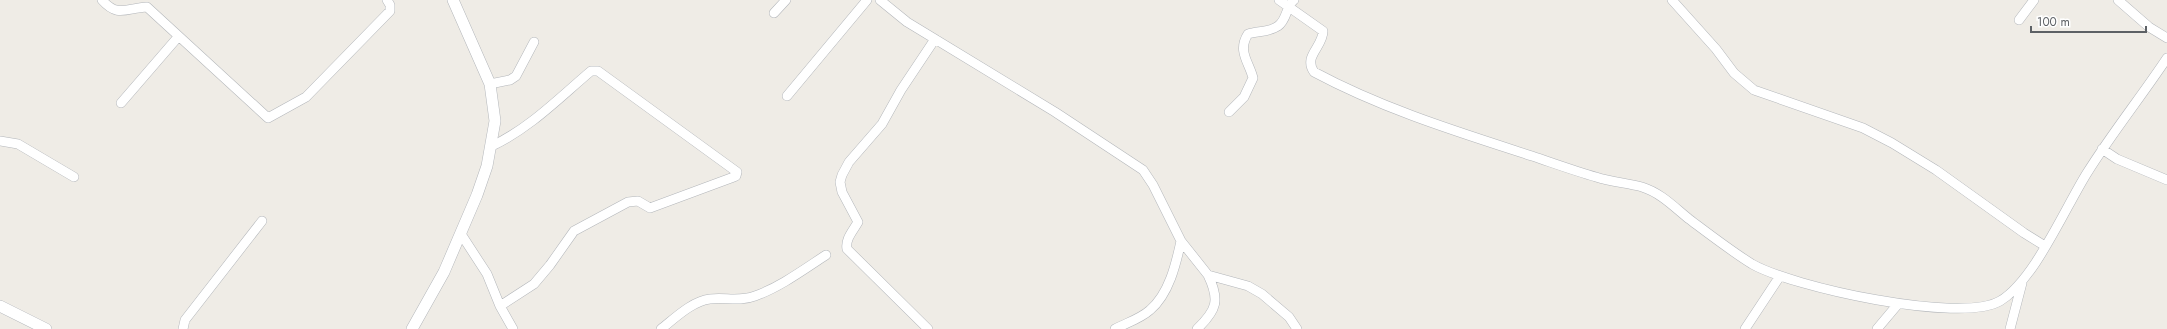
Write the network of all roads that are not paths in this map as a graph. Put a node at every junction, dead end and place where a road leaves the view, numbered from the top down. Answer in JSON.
{"nodes":[{"id":1,"x":102,"y":0,"type":"edge"},
{"id":2,"x":387,"y":0,"type":"edge"},
{"id":3,"x":453,"y":0,"type":"edge"},
{"id":4,"x":786,"y":0,"type":"edge"},
{"id":5,"x":867,"y":0,"type":"edge"},
{"id":6,"x":880,"y":0,"type":"edge"},
{"id":7,"x":1279,"y":0,"type":"edge"},
{"id":8,"x":1672,"y":0,"type":"edge"},
{"id":9,"x":2034,"y":0,"type":"edge"},
{"id":10,"x":2118,"y":0,"type":"edge"},
{"id":11,"x":1292,"y":3,"type":"edge"},
{"id":12,"x":774,"y":13,"type":"dead end"},
{"id":13,"x":2019,"y":20,"type":"dead end"},
{"id":14,"x":178,"y":37,"type":"junction"},
{"id":15,"x":2167,"y":38,"type":"edge"},
{"id":16,"x":935,"y":39,"type":"junction"},
{"id":17,"x":534,"y":42,"type":"dead end"},
{"id":18,"x":2167,"y":58,"type":"edge"},
{"id":19,"x":490,"y":84,"type":"junction"},
{"id":20,"x":787,"y":96,"type":"dead end"},
{"id":21,"x":122,"y":102,"type":"dead end"},
{"id":22,"x":1229,"y":112,"type":"dead end"},
{"id":23,"x":0,"y":141,"type":"edge"},
{"id":24,"x":492,"y":146,"type":"junction"},
{"id":25,"x":2102,"y":150,"type":"junction"},
{"id":26,"x":74,"y":177,"type":"dead end"},
{"id":27,"x":2167,"y":180,"type":"edge"},
{"id":28,"x":262,"y":221,"type":"dead end"},
{"id":29,"x":461,"y":234,"type":"junction"},
{"id":30,"x":1182,"y":241,"type":"junction"},
{"id":31,"x":2044,"y":246,"type":"junction"},
{"id":32,"x":826,"y":255,"type":"dead end"},
{"id":33,"x":1208,"y":275,"type":"junction"},
{"id":34,"x":1780,"y":276,"type":"junction"},
{"id":35,"x":2022,"y":281,"type":"junction"},
{"id":36,"x":1898,"y":304,"type":"junction"},
{"id":37,"x":0,"y":306,"type":"edge"},
{"id":38,"x":500,"y":306,"type":"junction"},
{"id":39,"x":45,"y":329,"type":"edge"},
{"id":40,"x":183,"y":329,"type":"edge"},
{"id":41,"x":412,"y":329,"type":"edge"},
{"id":42,"x":514,"y":329,"type":"edge"},
{"id":43,"x":660,"y":329,"type":"edge"},
{"id":44,"x":928,"y":329,"type":"edge"},
{"id":45,"x":1114,"y":329,"type":"edge"},
{"id":46,"x":1197,"y":329,"type":"edge"},
{"id":47,"x":1297,"y":329,"type":"edge"},
{"id":48,"x":1745,"y":329,"type":"edge"},
{"id":49,"x":1878,"y":329,"type":"edge"},
{"id":50,"x":2010,"y":329,"type":"edge"}],
"edges":[{"from":1,"to":14,"type":"street"},
{"from":2,"to":14,"type":"street"},
{"from":3,"to":19,"type":"street"},
{"from":4,"to":12,"type":"street"},
{"from":5,"to":20,"type":"street"},
{"from":6,"to":16,"type":"street"},
{"from":7,"to":11,"type":"street"},
{"from":8,"to":31,"type":"street"},
{"from":9,"to":13,"type":"street"},
{"from":10,"to":15,"type":"street"},
{"from":11,"to":22,"type":"street"},
{"from":11,"to":34,"type":"street"},
{"from":14,"to":21,"type":"street"},
{"from":16,"to":30,"type":"street"},
{"from":16,"to":44,"type":"street"},
{"from":17,"to":19,"type":"street"},
{"from":18,"to":25,"type":"street"},
{"from":19,"to":24,"type":"street"},
{"from":23,"to":26,"type":"street"},
{"from":24,"to":29,"type":"street"},
{"from":24,"to":38,"type":"street"},
{"from":25,"to":27,"type":"street"},
{"from":25,"to":31,"type":"street"},
{"from":28,"to":40,"type":"street"},
{"from":29,"to":38,"type":"street"},
{"from":29,"to":41,"type":"street"},
{"from":30,"to":33,"type":"street"},
{"from":30,"to":45,"type":"street"},
{"from":31,"to":35,"type":"street"},
{"from":32,"to":43,"type":"street"},
{"from":33,"to":46,"type":"street"},
{"from":33,"to":47,"type":"street"},
{"from":34,"to":36,"type":"street"},
{"from":34,"to":48,"type":"street"},
{"from":35,"to":36,"type":"street"},
{"from":35,"to":50,"type":"street"},
{"from":36,"to":49,"type":"street"},
{"from":37,"to":39,"type":"street"},
{"from":38,"to":42,"type":"street"}]}
